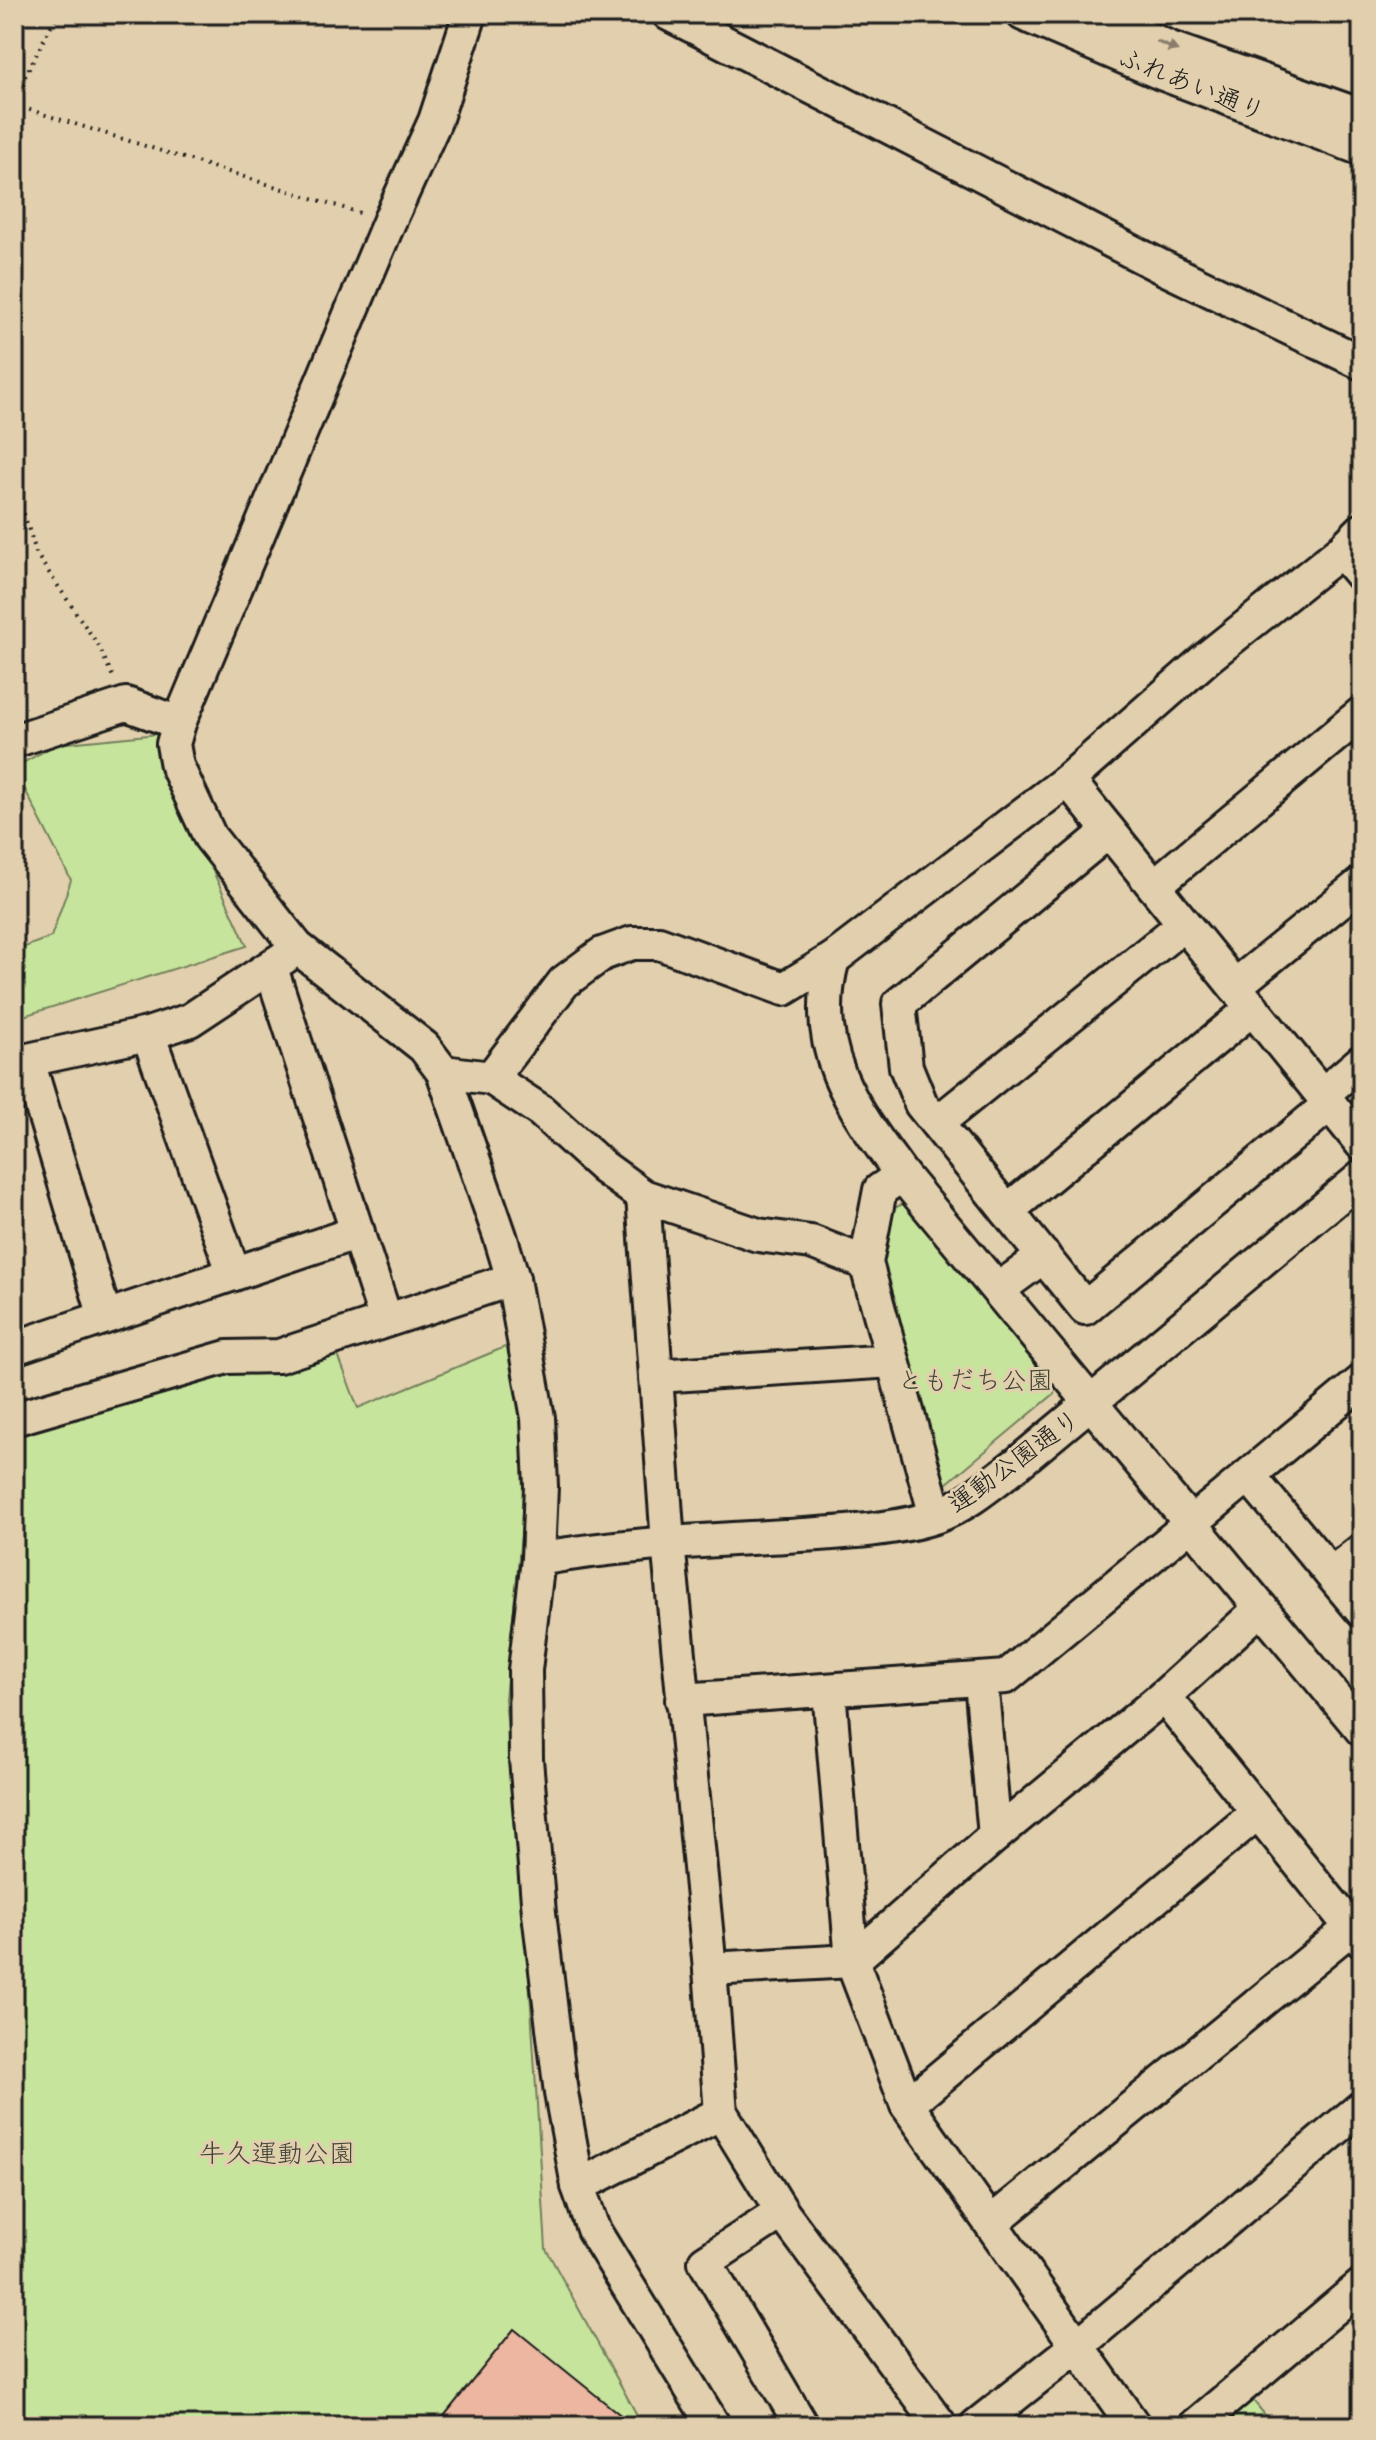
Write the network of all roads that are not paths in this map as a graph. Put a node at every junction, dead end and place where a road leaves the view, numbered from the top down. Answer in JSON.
{"nodes":[{"id":1,"x":470,"y":14,"type":"edge"},
{"id":2,"x":669,"y":14,"type":"edge"},
{"id":3,"x":1023,"y":14,"type":"edge"},
{"id":4,"x":1095,"y":14,"type":"edge"},
{"id":5,"x":1362,"y":116,"type":"edge"},
{"id":6,"x":1362,"y":149,"type":"edge"},
{"id":7,"x":1362,"y":363,"type":"edge"},
{"id":8,"x":1352,"y":540,"type":"edge"},
{"id":9,"x":1362,"y":576,"type":"edge"},
{"id":10,"x":1362,"y":713,"type":"edge"},
{"id":11,"x":179,"y":723,"type":"junction"},
{"id":12,"x":14,"y":741,"type":"edge"},
{"id":13,"x":1068,"y":780,"type":"junction"},
{"id":14,"x":1109,"y":831,"type":"junction"},
{"id":15,"x":1362,"y":883,"type":"edge"},
{"id":16,"x":1154,"y":886,"type":"junction"},
{"id":17,"x":1184,"y":924,"type":"junction"},
{"id":18,"x":297,"y":947,"type":"junction"},
{"id":19,"x":833,"y":959,"type":"junction"},
{"id":20,"x":271,"y":968,"type":"junction"},
{"id":21,"x":1244,"y":997,"type":"junction"},
{"id":22,"x":148,"y":1034,"type":"junction"},
{"id":23,"x":1362,"y":1061,"type":"edge"},
{"id":24,"x":21,"y":1062,"type":"edge"},
{"id":25,"x":443,"y":1072,"type":"junction"},
{"id":26,"x":491,"y":1078,"type":"junction"},
{"id":27,"x":1326,"y":1099,"type":"junction"},
{"id":28,"x":937,"y":1123,"type":"junction"},
{"id":29,"x":1362,"y":1144,"type":"edge"},
{"id":30,"x":902,"y":1175,"type":"junction"},
{"id":31,"x":1362,"y":1177,"type":"edge"},
{"id":32,"x":643,"y":1196,"type":"junction"},
{"id":33,"x":1007,"y":1211,"type":"junction"},
{"id":34,"x":358,"y":1232,"type":"junction"},
{"id":35,"x":1044,"y":1256,"type":"junction"},
{"id":36,"x":866,"y":1263,"type":"junction"},
{"id":37,"x":234,"y":1274,"type":"junction"},
{"id":38,"x":513,"y":1279,"type":"junction"},
{"id":39,"x":999,"y":1289,"type":"junction"},
{"id":40,"x":105,"y":1317,"type":"junction"},
{"id":41,"x":386,"y":1320,"type":"junction"},
{"id":42,"x":14,"y":1348,"type":"edge"},
{"id":43,"x":893,"y":1361,"type":"junction"},
{"id":44,"x":656,"y":1376,"type":"junction"},
{"id":45,"x":1362,"y":1381,"type":"edge"},
{"id":46,"x":1091,"y":1404,"type":"junction"},
{"id":47,"x":14,"y":1419,"type":"edge"},
{"id":48,"x":1249,"y":1476,"type":"junction"},
{"id":49,"x":936,"y":1516,"type":"junction"},
{"id":50,"x":1190,"y":1523,"type":"junction"},
{"id":51,"x":668,"y":1543,"type":"junction"},
{"id":52,"x":1362,"y":1550,"type":"edge"},
{"id":53,"x":538,"y":1559,"type":"junction"},
{"id":54,"x":1331,"y":1574,"type":"junction"},
{"id":55,"x":1261,"y":1608,"type":"junction"},
{"id":56,"x":1362,"y":1611,"type":"edge"},
{"id":57,"x":981,"y":1681,"type":"junction"},
{"id":58,"x":829,"y":1690,"type":"junction"},
{"id":59,"x":1164,"y":1696,"type":"junction"},
{"id":60,"x":682,"y":1700,"type":"junction"},
{"id":61,"x":1362,"y":1730,"type":"edge"},
{"id":62,"x":1257,"y":1813,"type":"junction"},
{"id":63,"x":995,"y":1836,"type":"junction"},
{"id":64,"x":1356,"y":1934,"type":"edge"},
{"id":65,"x":852,"y":1961,"type":"junction"},
{"id":66,"x":710,"y":1969,"type":"junction"},
{"id":67,"x":907,"y":2105,"type":"junction"},
{"id":68,"x":1362,"y":2107,"type":"edge"},
{"id":69,"x":721,"y":2113,"type":"junction"},
{"id":70,"x":578,"y":2186,"type":"junction"},
{"id":71,"x":782,"y":2212,"type":"junction"},
{"id":72,"x":991,"y":2223,"type":"junction"},
{"id":73,"x":1362,"y":2285,"type":"edge"},
{"id":74,"x":1076,"y":2347,"type":"junction"},
{"id":75,"x":714,"y":2426,"type":"edge"},
{"id":76,"x":802,"y":2426,"type":"edge"},
{"id":77,"x":941,"y":2426,"type":"edge"},
{"id":78,"x":976,"y":2426,"type":"edge"},
{"id":79,"x":1134,"y":2426,"type":"edge"},
{"id":80,"x":1195,"y":2426,"type":"edge"}],
"edges":[{"from":1,"to":11,"type":"street"},
{"from":2,"to":7,"type":"street"},
{"from":3,"to":6,"type":"street","name":"ふれあい通り"},
{"from":4,"to":5,"type":"street","name":"ふれあい通り","one_way":true},
{"from":8,"to":9,"type":"street"},
{"from":8,"to":13,"type":"street"},
{"from":10,"to":16,"type":"street"},
{"from":11,"to":12,"type":"street"},
{"from":11,"to":18,"type":"street"},
{"from":13,"to":14,"type":"street"},
{"from":13,"to":19,"type":"street"},
{"from":14,"to":16,"type":"street"},
{"from":14,"to":28,"type":"street"},
{"from":15,"to":21,"type":"street"},
{"from":16,"to":17,"type":"street"},
{"from":17,"to":21,"type":"street"},
{"from":17,"to":28,"type":"street"},
{"from":18,"to":20,"type":"street"},
{"from":18,"to":25,"type":"street"},
{"from":19,"to":26,"type":"street"},
{"from":19,"to":30,"type":"street"},
{"from":20,"to":22,"type":"street"},
{"from":20,"to":34,"type":"street"},
{"from":21,"to":27,"type":"street"},
{"from":21,"to":33,"type":"street"},
{"from":22,"to":24,"type":"street"},
{"from":22,"to":37,"type":"street"},
{"from":23,"to":27,"type":"street"},
{"from":24,"to":40,"type":"street"},
{"from":25,"to":26,"type":"street"},
{"from":25,"to":38,"type":"street"},
{"from":26,"to":32,"type":"street"},
{"from":27,"to":29,"type":"street"},
{"from":27,"to":35,"type":"street"},
{"from":28,"to":33,"type":"street"},
{"from":30,"to":36,"type":"street"},
{"from":30,"to":39,"type":"street"},
{"from":31,"to":46,"type":"street","name":"運動公園通り"},
{"from":32,"to":36,"type":"street"},
{"from":32,"to":44,"type":"street"},
{"from":33,"to":35,"type":"street"},
{"from":34,"to":37,"type":"street"},
{"from":34,"to":41,"type":"street"},
{"from":35,"to":39,"type":"street"},
{"from":36,"to":43,"type":"street"},
{"from":37,"to":40,"type":"street"},
{"from":38,"to":41,"type":"street"},
{"from":38,"to":53,"type":"street"},
{"from":39,"to":46,"type":"street"},
{"from":40,"to":42,"type":"street"},
{"from":41,"to":47,"type":"street"},
{"from":43,"to":44,"type":"street"},
{"from":43,"to":49,"type":"street"},
{"from":44,"to":51,"type":"street"},
{"from":45,"to":48,"type":"street"},
{"from":46,"to":49,"type":"street","name":"運動公園通り"},
{"from":46,"to":50,"type":"street"},
{"from":48,"to":50,"type":"street"},
{"from":48,"to":54,"type":"street"},
{"from":49,"to":51,"type":"street","name":"運動公園通り"},
{"from":50,"to":55,"type":"street"},
{"from":50,"to":57,"type":"street"},
{"from":51,"to":53,"type":"street","name":"運動公園通り"},
{"from":51,"to":60,"type":"street"},
{"from":52,"to":54,"type":"street"},
{"from":53,"to":70,"type":"street"},
{"from":54,"to":56,"type":"street"},
{"from":55,"to":59,"type":"street"},
{"from":55,"to":61,"type":"street"},
{"from":57,"to":58,"type":"street"},
{"from":57,"to":63,"type":"street"},
{"from":58,"to":60,"type":"street"},
{"from":58,"to":65,"type":"street"},
{"from":59,"to":62,"type":"street"},
{"from":59,"to":63,"type":"street"},
{"from":60,"to":66,"type":"street"},
{"from":62,"to":64,"type":"street"},
{"from":62,"to":67,"type":"street"},
{"from":63,"to":65,"type":"street"},
{"from":64,"to":72,"type":"street"},
{"from":65,"to":66,"type":"street"},
{"from":65,"to":67,"type":"street"},
{"from":66,"to":69,"type":"street"},
{"from":67,"to":72,"type":"street"},
{"from":68,"to":74,"type":"street"},
{"from":69,"to":70,"type":"street"},
{"from":69,"to":71,"type":"street"},
{"from":70,"to":75,"type":"street"},
{"from":71,"to":76,"type":"street"},
{"from":71,"to":77,"type":"street"},
{"from":72,"to":74,"type":"street"},
{"from":73,"to":80,"type":"street"},
{"from":74,"to":78,"type":"street"},
{"from":74,"to":79,"type":"street"}]}
